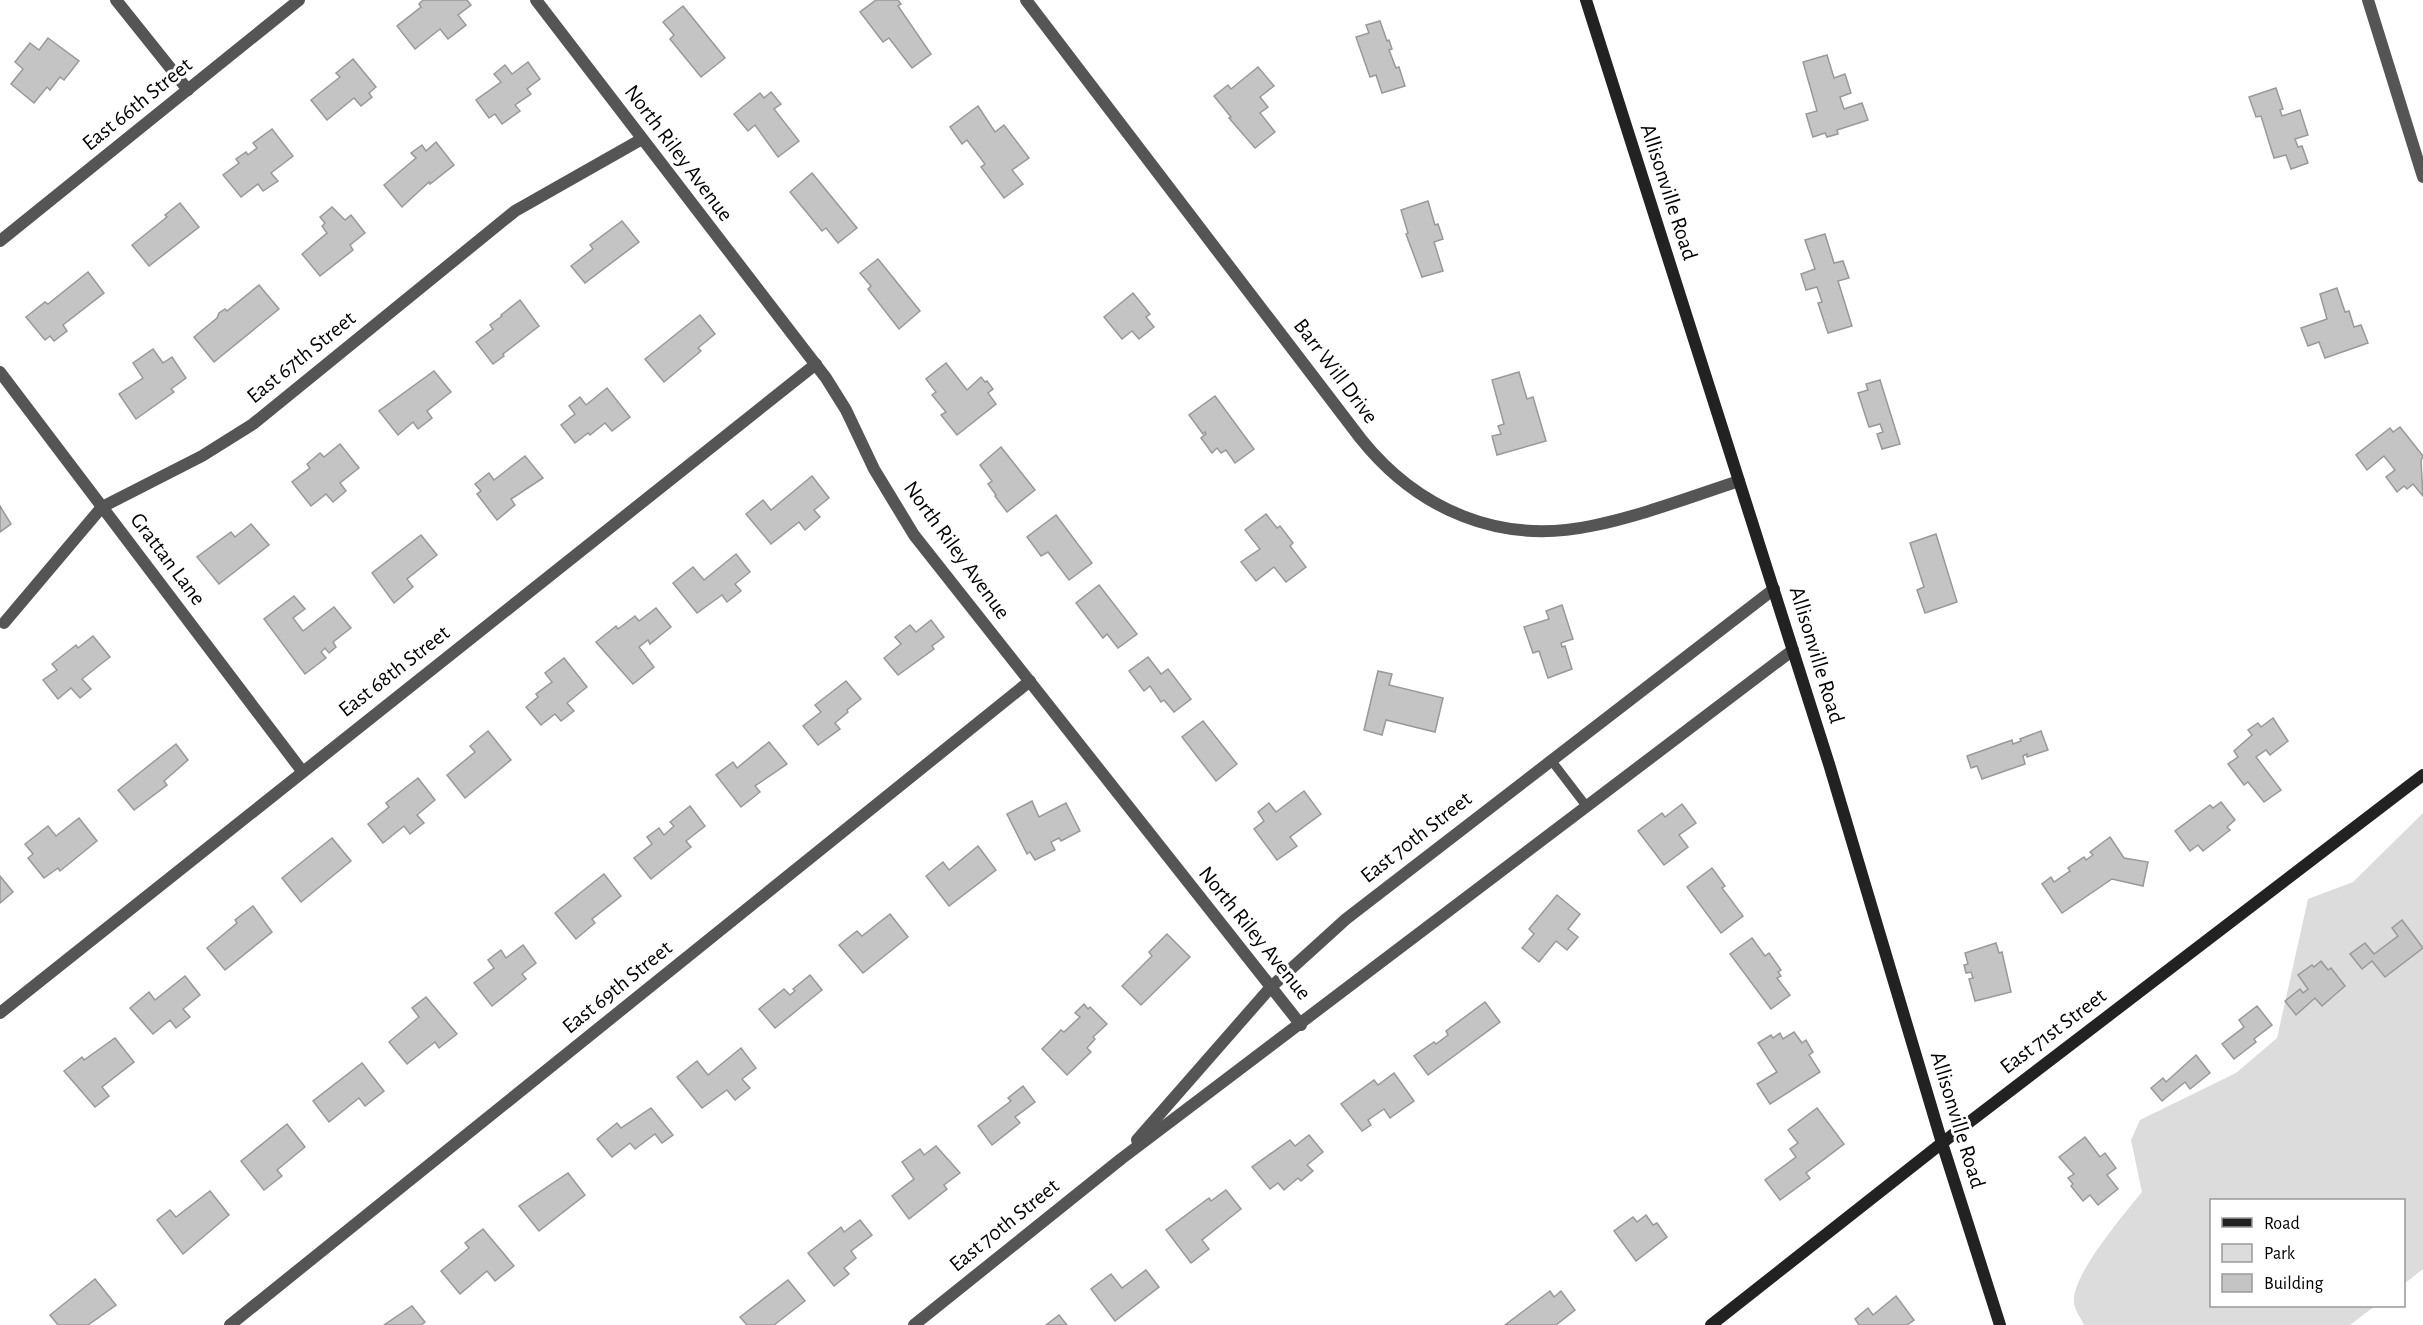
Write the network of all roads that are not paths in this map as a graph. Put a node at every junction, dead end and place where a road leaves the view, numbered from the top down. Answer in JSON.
{"nodes":[{"id":1,"x":116,"y":0,"type":"edge"},
{"id":2,"x":299,"y":0,"type":"edge"},
{"id":3,"x":536,"y":0,"type":"edge"},
{"id":4,"x":1026,"y":0,"type":"edge"},
{"id":5,"x":1586,"y":0,"type":"edge"},
{"id":6,"x":2368,"y":0,"type":"edge"},
{"id":7,"x":188,"y":90,"type":"junction"},
{"id":8,"x":642,"y":139,"type":"junction"},
{"id":9,"x":2423,"y":177,"type":"edge"},
{"id":10,"x":0,"y":240,"type":"edge"},
{"id":11,"x":816,"y":364,"type":"junction"},
{"id":12,"x":0,"y":372,"type":"edge"},
{"id":13,"x":1739,"y":481,"type":"junction"},
{"id":14,"x":102,"y":507,"type":"junction"},
{"id":15,"x":1774,"y":589,"type":"junction"},
{"id":16,"x":4,"y":623,"type":"dead end"},
{"id":17,"x":1793,"y":650,"type":"junction"},
{"id":18,"x":1030,"y":681,"type":"junction"},
{"id":19,"x":1551,"y":760,"type":"junction"},
{"id":20,"x":302,"y":771,"type":"junction"},
{"id":21,"x":2423,"y":775,"type":"edge"},
{"id":22,"x":1587,"y":807,"type":"junction"},
{"id":23,"x":1271,"y":987,"type":"junction"},
{"id":24,"x":0,"y":1013,"type":"edge"},
{"id":25,"x":1301,"y":1024,"type":"junction"},
{"id":26,"x":1942,"y":1143,"type":"junction"},
{"id":27,"x":1121,"y":1159,"type":"junction"},
{"id":28,"x":231,"y":1325,"type":"edge"},
{"id":29,"x":914,"y":1325,"type":"edge"},
{"id":30,"x":1711,"y":1325,"type":"edge"},
{"id":31,"x":2000,"y":1325,"type":"edge"}],
"edges":[{"from":1,"to":7,"type":"street"},
{"from":2,"to":7,"type":"street","name":"East 66th Street"},
{"from":3,"to":8,"type":"street","name":"North Riley Avenue"},
{"from":4,"to":13,"type":"street","name":"Barr Will Drive"},
{"from":5,"to":13,"type":"main road","name":"Allisonville Road"},
{"from":6,"to":9,"type":"street"},
{"from":7,"to":10,"type":"street","name":"East 66th Street"},
{"from":8,"to":11,"type":"street","name":"North Riley Avenue"},
{"from":8,"to":14,"type":"street","name":"East 67th Street"},
{"from":11,"to":18,"type":"street","name":"North Riley Avenue"},
{"from":11,"to":20,"type":"street","name":"East 68th Street"},
{"from":12,"to":14,"type":"street","name":"Grattan Lane"},
{"from":13,"to":15,"type":"main road","name":"Allisonville Road"},
{"from":14,"to":16,"type":"street","name":"East 67th Street"},
{"from":14,"to":20,"type":"street","name":"Grattan Lane"},
{"from":15,"to":17,"type":"main road","name":"Allisonville Road"},
{"from":15,"to":19,"type":"street","name":"East 70th Street"},
{"from":17,"to":22,"type":"street","name":"East 70th Street"},
{"from":17,"to":26,"type":"main road","name":"Allisonville Road"},
{"from":18,"to":23,"type":"street","name":"North Riley Avenue"},
{"from":18,"to":28,"type":"street","name":"East 69th Street"},
{"from":19,"to":22,"type":"lane"},
{"from":19,"to":23,"type":"street","name":"East 70th Street"},
{"from":20,"to":24,"type":"street","name":"East 68th Street"},
{"from":21,"to":26,"type":"main road","name":"East 71st Street"},
{"from":22,"to":25,"type":"street","name":"East 70th Street"},
{"from":23,"to":25,"type":"street","name":"North Riley Avenue"},
{"from":23,"to":27,"type":"street","name":"East 70th Street"},
{"from":25,"to":27,"type":"street","name":"East 70th Street"},
{"from":26,"to":30,"type":"main road","name":"East 71st Street"},
{"from":26,"to":31,"type":"main road","name":"Allisonville Road"},
{"from":27,"to":29,"type":"street","name":"East 70th Street"}]}
